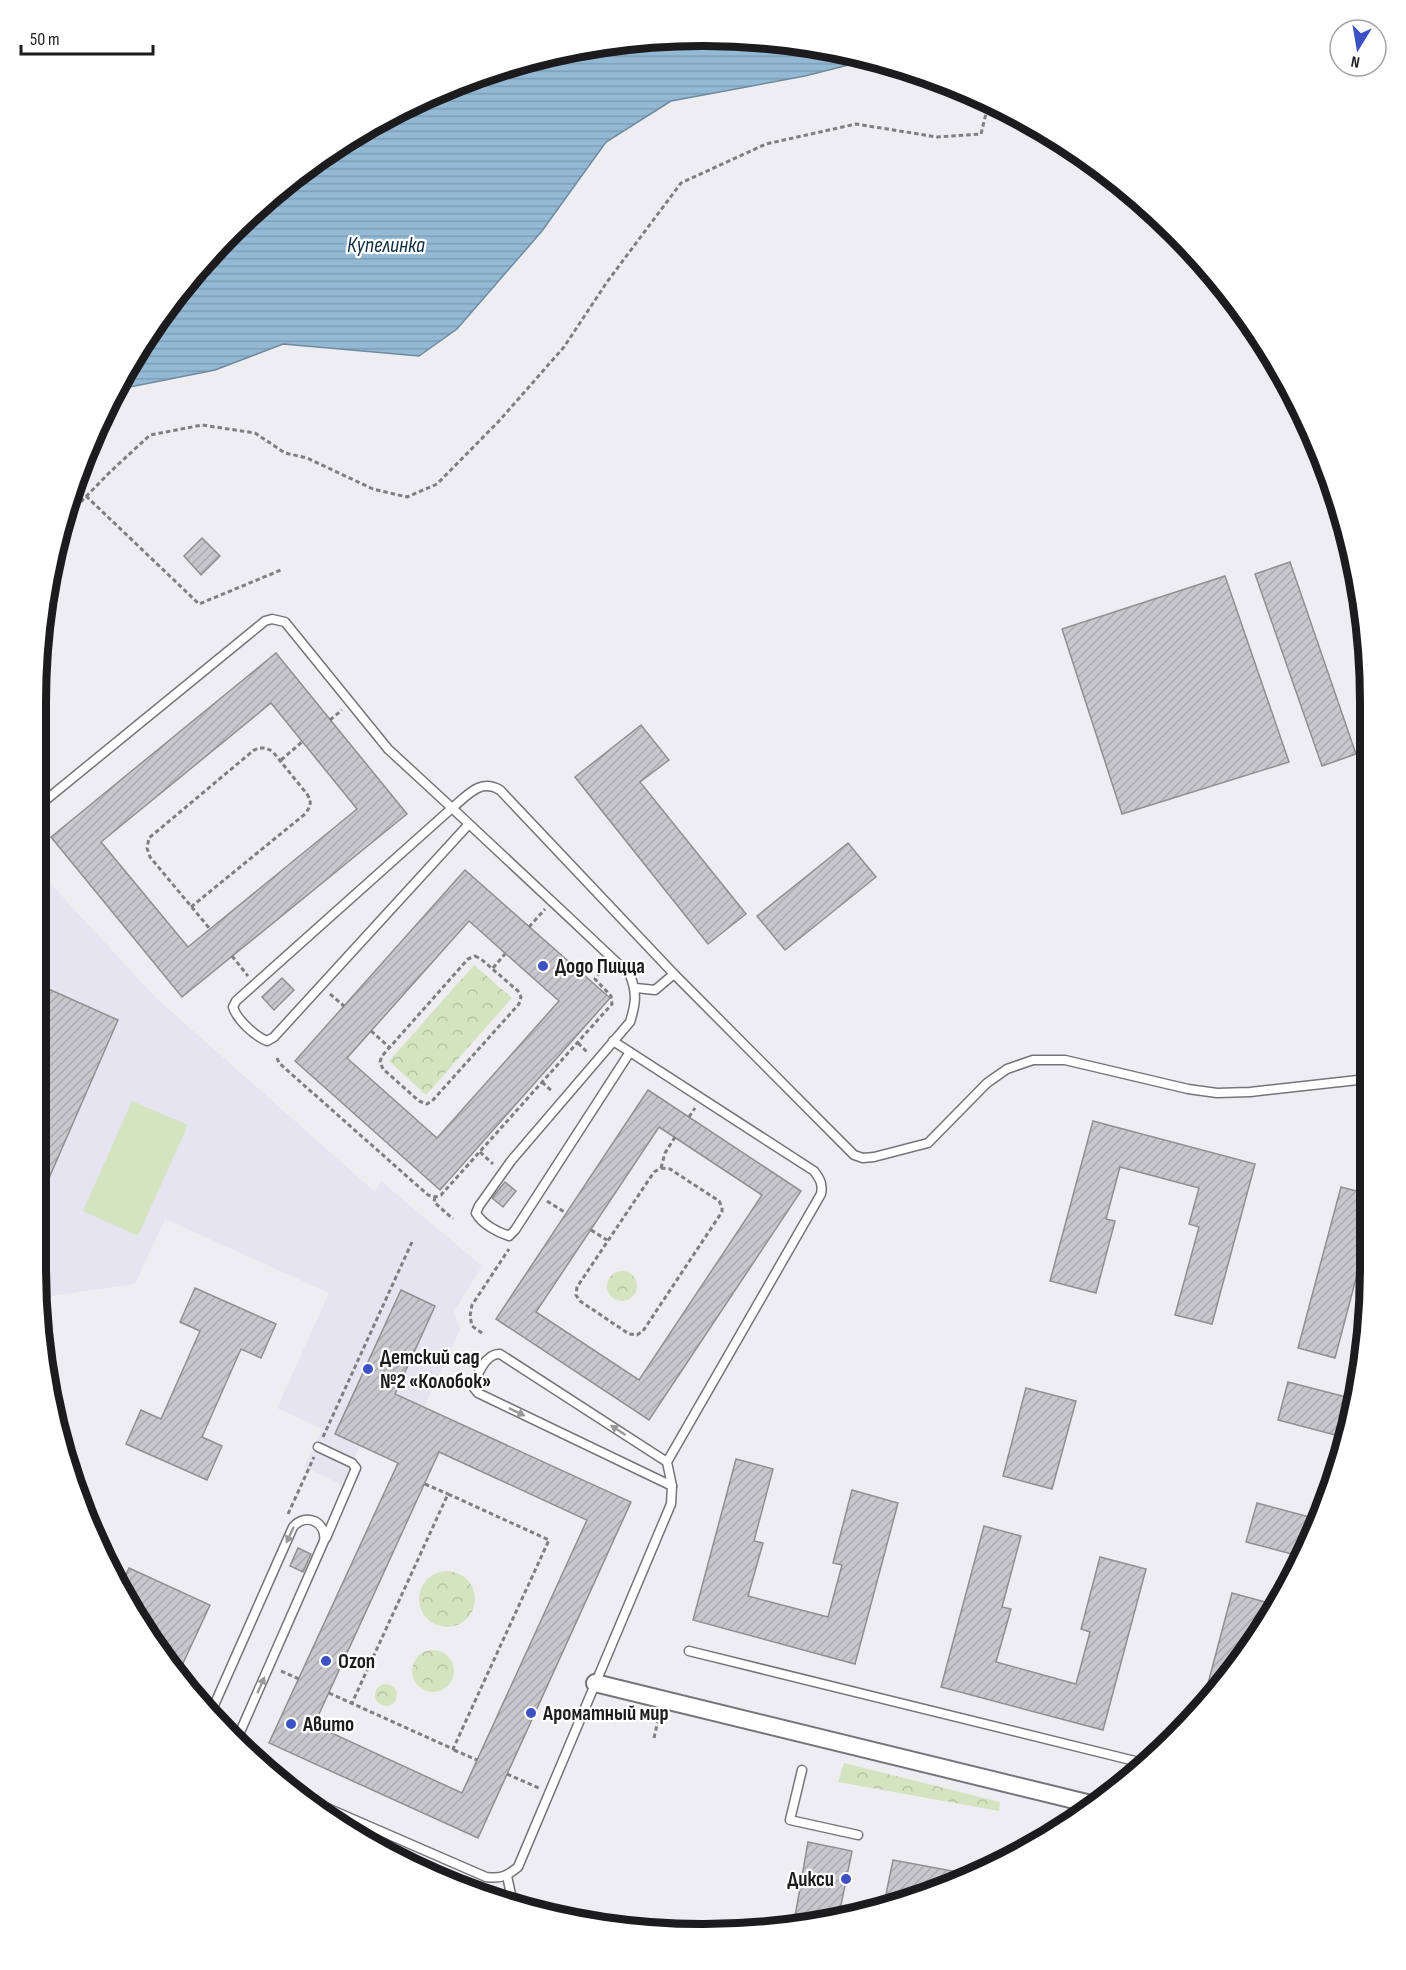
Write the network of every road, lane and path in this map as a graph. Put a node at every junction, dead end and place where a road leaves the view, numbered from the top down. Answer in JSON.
{"nodes":[{"id":1,"x":987,"y":111,"type":"edge"},
{"id":2,"x":86,"y":496,"type":"junction"},
{"id":3,"x":77,"y":506,"type":"edge"},
{"id":4,"x":281,"y":570,"type":"dead end"},
{"id":5,"x":303,"y":742,"type":"dead end"},
{"id":6,"x":280,"y":760,"type":"junction"},
{"id":7,"x":46,"y":800,"type":"edge"},
{"id":8,"x":452,"y":808,"type":"junction"},
{"id":9,"x":470,"y":824,"type":"junction"},
{"id":10,"x":552,"y":901,"type":"junction"},
{"id":11,"x":191,"y":907,"type":"junction"},
{"id":12,"x":530,"y":927,"type":"dead end"},
{"id":13,"x":210,"y":929,"type":"dead end"},
{"id":14,"x":506,"y":954,"type":"dead end"},
{"id":15,"x":232,"y":956,"type":"dead end"},
{"id":16,"x":604,"y":965,"type":"dead end"},
{"id":17,"x":492,"y":969,"type":"junction"},
{"id":18,"x":674,"y":974,"type":"junction"},
{"id":19,"x":255,"y":984,"type":"junction"},
{"id":20,"x":636,"y":988,"type":"junction"},
{"id":21,"x":330,"y":994,"type":"dead end"},
{"id":22,"x":344,"y":1006,"type":"dead end"},
{"id":23,"x":371,"y":1031,"type":"dead end"},
{"id":24,"x":613,"y":1041,"type":"junction"},
{"id":25,"x":577,"y":1042,"type":"junction"},
{"id":26,"x":389,"y":1047,"type":"junction"},
{"id":27,"x":587,"y":1052,"type":"dead end"},
{"id":28,"x":630,"y":1052,"type":"junction"},
{"id":29,"x":277,"y":1058,"type":"dead end"},
{"id":30,"x":1360,"y":1080,"type":"edge"},
{"id":31,"x":542,"y":1082,"type":"junction"},
{"id":32,"x":553,"y":1092,"type":"dead end"},
{"id":33,"x":675,"y":1137,"type":"dead end"},
{"id":34,"x":480,"y":1152,"type":"junction"},
{"id":35,"x":493,"y":1164,"type":"dead end"},
{"id":36,"x":661,"y":1168,"type":"junction"},
{"id":37,"x":538,"y":1195,"type":"junction"},
{"id":38,"x":435,"y":1197,"type":"junction"},
{"id":39,"x":566,"y":1213,"type":"dead end"},
{"id":40,"x":453,"y":1219,"type":"dead end"},
{"id":41,"x":591,"y":1230,"type":"dead end"},
{"id":42,"x":509,"y":1236,"type":"junction"},
{"id":43,"x":608,"y":1241,"type":"junction"},
{"id":44,"x":412,"y":1242,"type":"dead end"},
{"id":45,"x":482,"y":1333,"type":"dead end"},
{"id":46,"x":318,"y":1447,"type":"junction"},
{"id":47,"x":667,"y":1462,"type":"junction"},
{"id":48,"x":425,"y":1484,"type":"dead end"},
{"id":49,"x":672,"y":1486,"type":"junction"},
{"id":50,"x":448,"y":1494,"type":"junction"},
{"id":51,"x":289,"y":1537,"type":"junction"},
{"id":52,"x":324,"y":1541,"type":"junction"},
{"id":53,"x":689,"y":1651,"type":"dead end"},
{"id":54,"x":276,"y":1668,"type":"dead end"},
{"id":55,"x":299,"y":1679,"type":"dead end"},
{"id":56,"x":595,"y":1683,"type":"junction"},
{"id":57,"x":329,"y":1693,"type":"dead end"},
{"id":58,"x":352,"y":1703,"type":"junction"},
{"id":59,"x":214,"y":1705,"type":"edge"},
{"id":60,"x":660,"y":1712,"type":"dead end"},
{"id":61,"x":240,"y":1732,"type":"edge"},
{"id":62,"x":654,"y":1738,"type":"dead end"},
{"id":63,"x":453,"y":1749,"type":"junction"},
{"id":64,"x":477,"y":1760,"type":"dead end"},
{"id":65,"x":1136,"y":1761,"type":"edge"},
{"id":66,"x":802,"y":1770,"type":"dead end"},
{"id":67,"x":507,"y":1774,"type":"dead end"},
{"id":68,"x":549,"y":1793,"type":"junction"},
{"id":69,"x":1083,"y":1802,"type":"edge"},
{"id":70,"x":334,"y":1810,"type":"edge"},
{"id":71,"x":858,"y":1834,"type":"dead end"},
{"id":72,"x":507,"y":1876,"type":"junction"},
{"id":73,"x":511,"y":1895,"type":"edge"}],
"edges":[{"from":1,"to":2,"type":"path"},
{"from":2,"to":3,"type":"path"},
{"from":2,"to":4,"type":"path"},
{"from":5,"to":6,"type":"path"},
{"from":6,"to":11,"type":"path"},
{"from":6,"to":11,"type":"path"},
{"from":7,"to":8,"type":"lane"},
{"from":8,"to":9,"type":"lane"},
{"from":8,"to":18,"type":"lane"},
{"from":8,"to":19,"type":"lane"},
{"from":9,"to":10,"type":"lane"},
{"from":9,"to":19,"type":"lane"},
{"from":10,"to":12,"type":"path"},
{"from":10,"to":20,"type":"lane"},
{"from":11,"to":13,"type":"path"},
{"from":14,"to":17,"type":"path"},
{"from":15,"to":19,"type":"path"},
{"from":16,"to":25,"type":"path"},
{"from":17,"to":26,"type":"path"},
{"from":17,"to":26,"type":"path"},
{"from":18,"to":20,"type":"lane"},
{"from":18,"to":30,"type":"lane"},
{"from":20,"to":24,"type":"lane"},
{"from":21,"to":22,"type":"path"},
{"from":23,"to":26,"type":"path"},
{"from":24,"to":28,"type":"lane"},
{"from":24,"to":42,"type":"lane"},
{"from":25,"to":27,"type":"path"},
{"from":25,"to":31,"type":"path"},
{"from":28,"to":37,"type":"lane"},
{"from":28,"to":47,"type":"lane"},
{"from":29,"to":38,"type":"path"},
{"from":31,"to":32,"type":"path"},
{"from":31,"to":34,"type":"path"},
{"from":33,"to":36,"type":"path"},
{"from":34,"to":35,"type":"path"},
{"from":34,"to":38,"type":"path"},
{"from":36,"to":43,"type":"path"},
{"from":36,"to":43,"type":"path"},
{"from":37,"to":39,"type":"path"},
{"from":37,"to":42,"type":"lane"},
{"from":38,"to":40,"type":"path"},
{"from":41,"to":43,"type":"path"},
{"from":42,"to":45,"type":"path"},
{"from":44,"to":46,"type":"path"},
{"from":46,"to":51,"type":"path"},
{"from":46,"to":52,"type":"lane"},
{"from":47,"to":49,"type":"lane"},
{"from":47,"to":49,"type":"lane","one_way":true},
{"from":48,"to":50,"type":"path"},
{"from":49,"to":56,"type":"lane"},
{"from":50,"to":58,"type":"path"},
{"from":50,"to":63,"type":"path"},
{"from":52,"to":51,"type":"lane","one_way":true},
{"from":51,"to":59,"type":"lane"},
{"from":61,"to":52,"type":"lane","one_way":true},
{"from":53,"to":65,"type":"lane"},
{"from":54,"to":55,"type":"path"},
{"from":56,"to":68,"type":"lane"},
{"from":56,"to":69,"type":"street"},
{"from":57,"to":58,"type":"path"},
{"from":58,"to":63,"type":"path"},
{"from":60,"to":62,"type":"path"},
{"from":63,"to":64,"type":"path"},
{"from":66,"to":71,"type":"lane"},
{"from":67,"to":68,"type":"path"},
{"from":68,"to":72,"type":"lane"},
{"from":70,"to":72,"type":"lane"},
{"from":72,"to":73,"type":"lane"}]}
